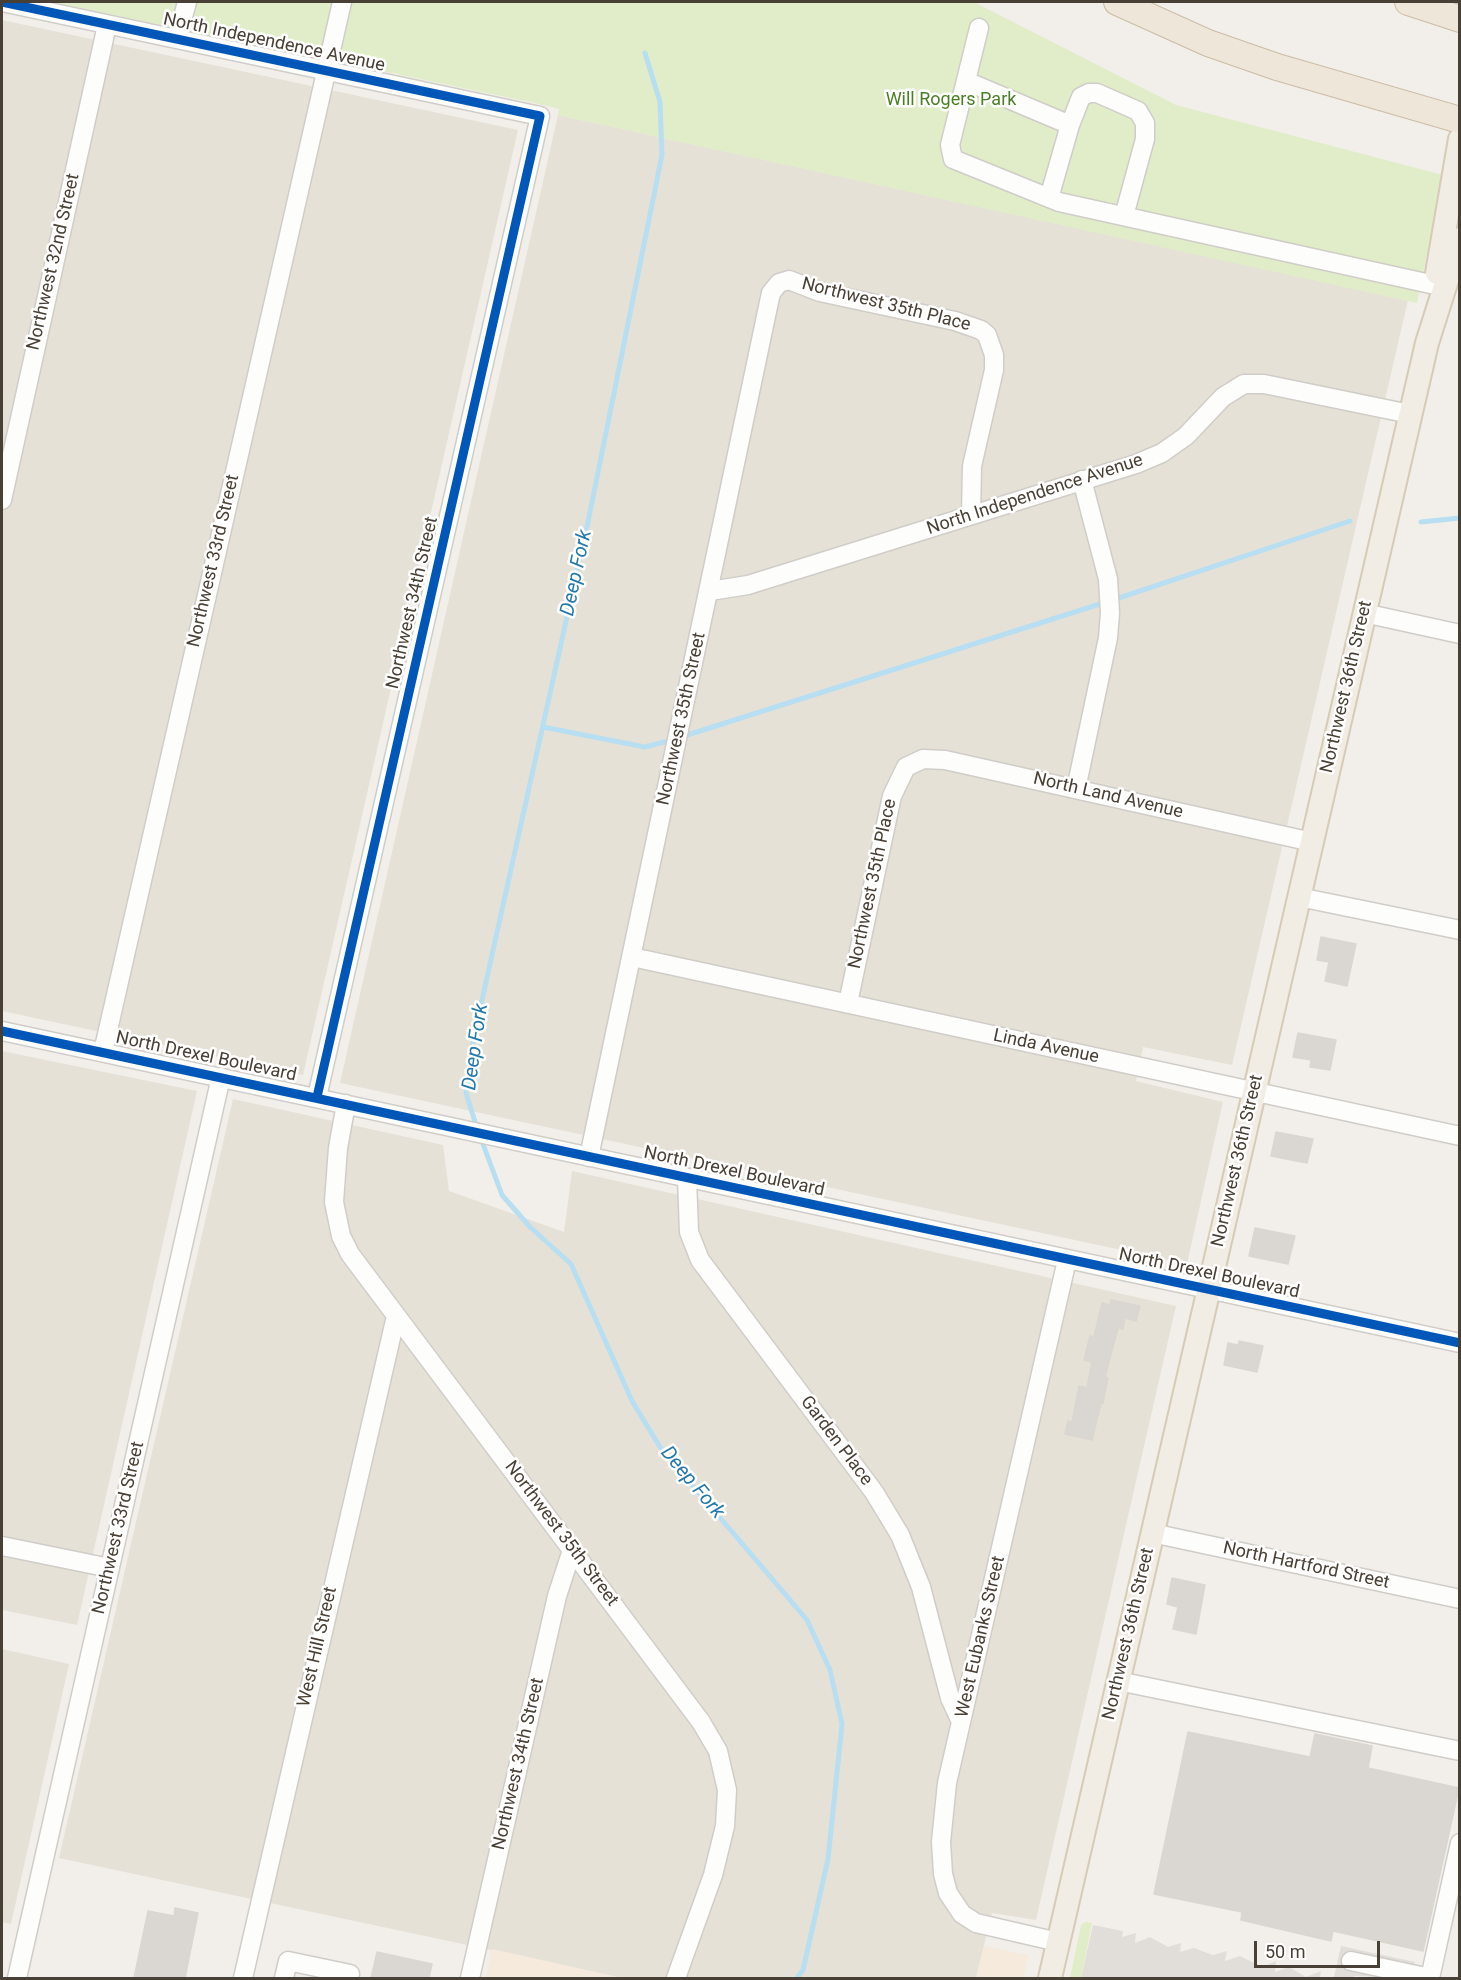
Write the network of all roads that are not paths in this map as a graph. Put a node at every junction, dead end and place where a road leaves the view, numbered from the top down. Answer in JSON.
{"nodes":[{"id":1,"x":2,"y":2,"type":"edge"},
{"id":2,"x":187,"y":2,"type":"edge"},
{"id":3,"x":342,"y":2,"type":"edge"},
{"id":4,"x":1117,"y":2,"type":"edge"},
{"id":5,"x":1408,"y":2,"type":"edge"},
{"id":6,"x":1460,"y":19,"type":"edge"},
{"id":7,"x":107,"y":25,"type":"junction"},
{"id":8,"x":979,"y":28,"type":"dead end"},
{"id":9,"x":177,"y":39,"type":"junction"},
{"id":10,"x":326,"y":70,"type":"junction"},
{"id":11,"x":966,"y":81,"type":"junction"},
{"id":12,"x":540,"y":116,"type":"joint"},
{"id":13,"x":1460,"y":120,"type":"edge"},
{"id":14,"x":1070,"y":125,"type":"junction"},
{"id":15,"x":1460,"y":139,"type":"edge"},
{"id":16,"x":1049,"y":198,"type":"junction"},
{"id":17,"x":1124,"y":216,"type":"junction"},
{"id":18,"x":1460,"y":239,"type":"edge"},
{"id":19,"x":779,"y":283,"type":"joint"},
{"id":20,"x":1435,"y":285,"type":"junction"},
{"id":21,"x":1426,"y":343,"type":"junction"},
{"id":22,"x":1410,"y":414,"type":"junction"},
{"id":23,"x":1082,"y":480,"type":"junction"},
{"id":24,"x":2,"y":500,"type":"edge"},
{"id":25,"x":972,"y":516,"type":"junction"},
{"id":26,"x":710,"y":591,"type":"junction"},
{"id":27,"x":1364,"y":613,"type":"junction"},
{"id":28,"x":1460,"y":634,"type":"edge"},
{"id":29,"x":906,"y":767,"type":"joint"},
{"id":30,"x":1076,"y":789,"type":"junction"},
{"id":31,"x":1312,"y":842,"type":"junction"},
{"id":32,"x":1299,"y":897,"type":"junction"},
{"id":33,"x":1460,"y":930,"type":"edge"},
{"id":34,"x":632,"y":957,"type":"junction"},
{"id":35,"x":848,"y":1003,"type":"junction"},
{"id":36,"x":2,"y":1031,"type":"edge"},
{"id":37,"x":103,"y":1052,"type":"junction"},
{"id":38,"x":221,"y":1077,"type":"junction"},
{"id":39,"x":1253,"y":1092,"type":"junction"},
{"id":40,"x":317,"y":1097,"type":"junction"},
{"id":41,"x":346,"y":1104,"type":"junction"},
{"id":42,"x":1460,"y":1136,"type":"edge"},
{"id":43,"x":589,"y":1157,"type":"junction"},
{"id":44,"x":687,"y":1178,"type":"junction"},
{"id":45,"x":1067,"y":1260,"type":"junction"},
{"id":46,"x":1208,"y":1291,"type":"junction"},
{"id":47,"x":396,"y":1316,"type":"junction"},
{"id":48,"x":1460,"y":1343,"type":"edge"},
{"id":49,"x":1152,"y":1533,"type":"junction"},
{"id":50,"x":2,"y":1546,"type":"edge"},
{"id":51,"x":572,"y":1550,"type":"junction"},
{"id":52,"x":110,"y":1568,"type":"junction"},
{"id":53,"x":1460,"y":1599,"type":"edge"},
{"id":54,"x":1118,"y":1681,"type":"junction"},
{"id":55,"x":961,"y":1722,"type":"junction"},
{"id":56,"x":1460,"y":1751,"type":"edge"},
{"id":57,"x":1460,"y":1843,"type":"edge"},
{"id":58,"x":1058,"y":1942,"type":"junction"},
{"id":59,"x":1351,"y":1961,"type":"dead end"},
{"id":60,"x":17,"y":1978,"type":"edge"},
{"id":61,"x":243,"y":1978,"type":"edge"},
{"id":62,"x":284,"y":1978,"type":"edge"},
{"id":63,"x":349,"y":1978,"type":"edge"},
{"id":64,"x":470,"y":1978,"type":"edge"},
{"id":65,"x":676,"y":1978,"type":"edge"},
{"id":66,"x":1050,"y":1978,"type":"edge"},
{"id":67,"x":1430,"y":1978,"type":"edge"}],
"edges":[{"from":1,"to":7,"type":"street","name":"North Independence Avenue"},
{"from":2,"to":9,"type":"street"},
{"from":3,"to":10,"type":"street","name":"Northwest 33rd Street"},
{"from":4,"to":13,"type":"highway"},
{"from":5,"to":6,"type":"highway"},
{"from":7,"to":9,"type":"street","name":"North Independence Avenue"},
{"from":7,"to":24,"type":"street","name":"Northwest 32nd Street"},
{"from":8,"to":11,"type":"street"},
{"from":9,"to":10,"type":"street","name":"North Independence Avenue"},
{"from":10,"to":12,"type":"street","name":"North Independence Avenue"},
{"from":10,"to":37,"type":"street","name":"Northwest 33rd Street"},
{"from":11,"to":14,"type":"street"},
{"from":11,"to":16,"type":"street"},
{"from":12,"to":40,"type":"street","name":"Northwest 34th Street"},
{"from":14,"to":16,"type":"street"},
{"from":14,"to":17,"type":"street"},
{"from":15,"to":20,"type":"main road","name":"Northwest 36th Street"},
{"from":16,"to":17,"type":"street"},
{"from":17,"to":20,"type":"street"},
{"from":18,"to":21,"type":"main road","name":"Northwest 36th Street"},
{"from":19,"to":25,"type":"street","name":"Northwest 35th Place"},
{"from":19,"to":26,"type":"street","name":"Northwest 35th Street"},
{"from":20,"to":21,"type":"main road","name":"Northwest 36th Street"},
{"from":21,"to":22,"type":"main road","name":"Northwest 36th Street"},
{"from":22,"to":23,"type":"street","name":"North Independence Avenue"},
{"from":22,"to":27,"type":"main road","name":"Northwest 36th Street"},
{"from":23,"to":25,"type":"street","name":"North Independence Avenue"},
{"from":23,"to":30,"type":"street"},
{"from":25,"to":26,"type":"street","name":"North Independence Avenue"},
{"from":26,"to":34,"type":"street","name":"Northwest 35th Street"},
{"from":27,"to":28,"type":"street"},
{"from":27,"to":31,"type":"main road","name":"Northwest 36th Street"},
{"from":29,"to":30,"type":"street","name":"North Land Avenue"},
{"from":29,"to":35,"type":"street","name":"Northwest 35th Place"},
{"from":30,"to":31,"type":"street","name":"North Land Avenue"},
{"from":31,"to":32,"type":"main road","name":"Northwest 36th Street"},
{"from":32,"to":33,"type":"street"},
{"from":32,"to":39,"type":"main road","name":"Northwest 36th Street"},
{"from":34,"to":35,"type":"street","name":"Linda Avenue"},
{"from":34,"to":43,"type":"street","name":"Northwest 35th Street"},
{"from":35,"to":39,"type":"street","name":"Linda Avenue"},
{"from":36,"to":37,"type":"street","name":"North Drexel Boulevard"},
{"from":37,"to":38,"type":"street","name":"North Drexel Boulevard"},
{"from":38,"to":40,"type":"street","name":"North Drexel Boulevard"},
{"from":38,"to":52,"type":"street","name":"Northwest 33rd Street"},
{"from":39,"to":42,"type":"street","name":"Linda Avenue"},
{"from":39,"to":46,"type":"main road","name":"Northwest 36th Street"},
{"from":40,"to":41,"type":"street","name":"North Drexel Boulevard"},
{"from":41,"to":43,"type":"street","name":"North Drexel Boulevard"},
{"from":41,"to":47,"type":"street","name":"Northwest 35th Street"},
{"from":43,"to":44,"type":"street","name":"North Drexel Boulevard"},
{"from":44,"to":45,"type":"street","name":"North Drexel Boulevard"},
{"from":44,"to":55,"type":"street","name":"Garden Place"},
{"from":45,"to":46,"type":"street","name":"North Drexel Boulevard"},
{"from":45,"to":55,"type":"street","name":"West Eubanks Street"},
{"from":46,"to":48,"type":"street","name":"North Drexel Boulevard"},
{"from":46,"to":49,"type":"main road","name":"Northwest 36th Street"},
{"from":47,"to":51,"type":"street","name":"Northwest 35th Street"},
{"from":47,"to":61,"type":"street","name":"West Hill Street"},
{"from":49,"to":53,"type":"street","name":"North Hartford Street"},
{"from":49,"to":54,"type":"main road","name":"Northwest 36th Street"},
{"from":50,"to":52,"type":"street"},
{"from":51,"to":64,"type":"street","name":"Northwest 34th Street"},
{"from":51,"to":65,"type":"street","name":"Northwest 35th Street"},
{"from":52,"to":60,"type":"street","name":"Northwest 33rd Street"},
{"from":54,"to":56,"type":"street"},
{"from":54,"to":58,"type":"main road","name":"Northwest 36th Street"},
{"from":55,"to":58,"type":"street","name":"West Eubanks Street"},
{"from":57,"to":67,"type":"street"},
{"from":58,"to":66,"type":"main road","name":"Northwest 36th Street"},
{"from":59,"to":67,"type":"street"},
{"from":62,"to":63,"type":"street"}]}
